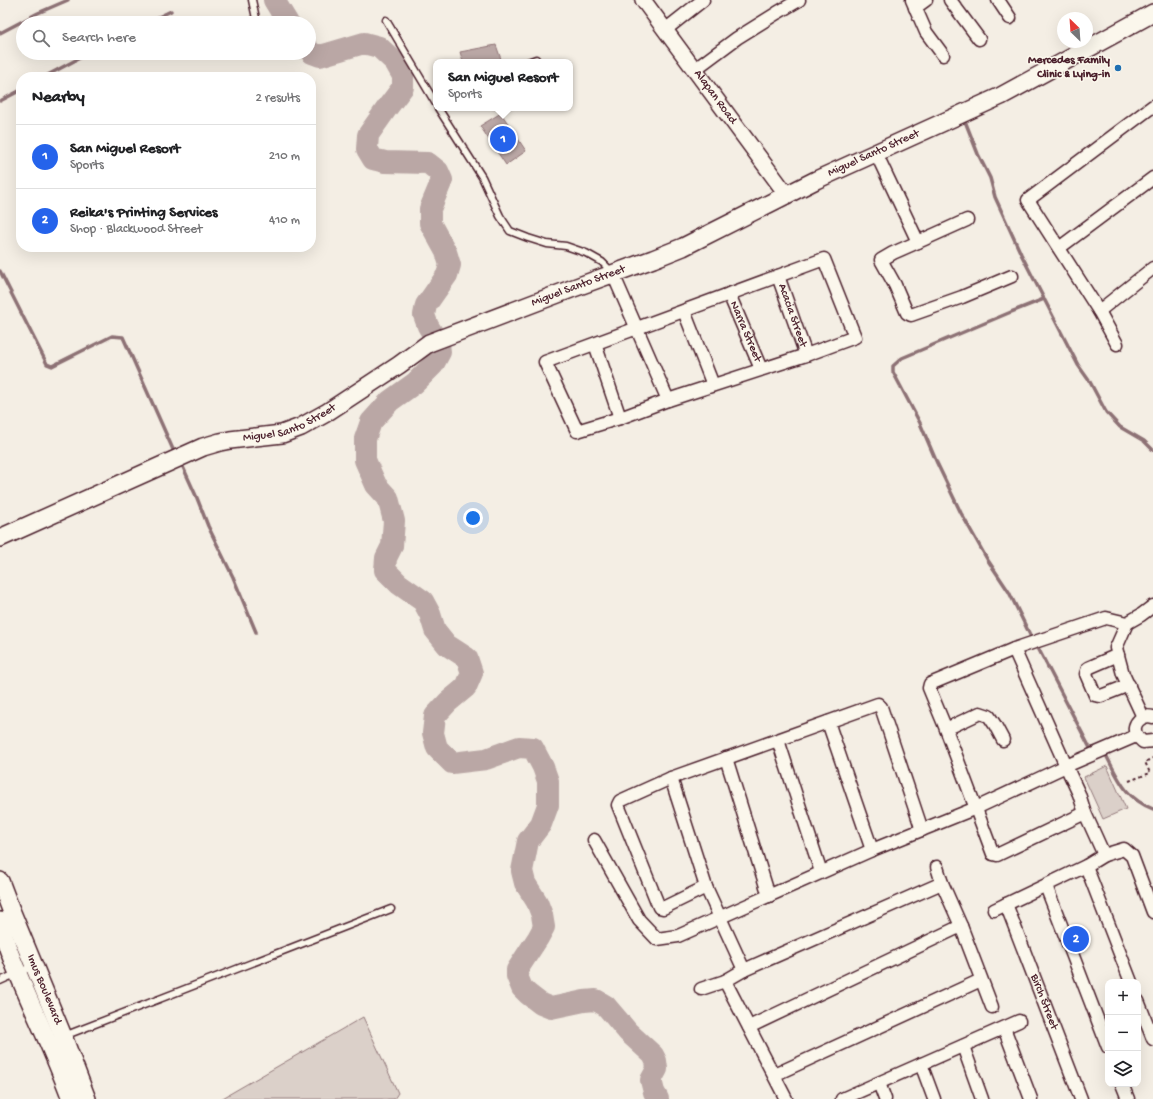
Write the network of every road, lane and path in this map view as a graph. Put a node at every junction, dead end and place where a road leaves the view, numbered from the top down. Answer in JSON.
{"nodes":[{"id":1,"x":252,"y":0,"type":"edge"},
{"id":2,"x":642,"y":0,"type":"edge"},
{"id":3,"x":702,"y":0,"type":"edge"},
{"id":4,"x":799,"y":0,"type":"edge"},
{"id":5,"x":926,"y":0,"type":"edge"},
{"id":6,"x":950,"y":0,"type":"edge"},
{"id":7,"x":998,"y":0,"type":"edge"},
{"id":8,"x":914,"y":4,"type":"edge"},
{"id":9,"x":1153,"y":13,"type":"edge"},
{"id":10,"x":256,"y":16,"type":"edge"},
{"id":11,"x":1010,"y":18,"type":"dead end"},
{"id":12,"x":386,"y":20,"type":"dead end"},
{"id":13,"x":665,"y":30,"type":"junction"},
{"id":14,"x":979,"y":39,"type":"dead end"},
{"id":15,"x":943,"y":55,"type":"dead end"},
{"id":16,"x":694,"y":70,"type":"junction"},
{"id":17,"x":433,"y":92,"type":"edge"},
{"id":18,"x":429,"y":93,"type":"junction"},
{"id":19,"x":433,"y":99,"type":"edge"},
{"id":20,"x":1153,"y":106,"type":"edge"},
{"id":21,"x":440,"y":111,"type":"edge"},
{"id":22,"x":876,"y":153,"type":"junction"},
{"id":23,"x":1153,"y":178,"type":"edge"},
{"id":24,"x":787,"y":195,"type":"junction"},
{"id":25,"x":967,"y":220,"type":"dead end"},
{"id":26,"x":918,"y":242,"type":"junction"},
{"id":27,"x":1059,"y":248,"type":"junction"},
{"id":28,"x":1153,"y":268,"type":"edge"},
{"id":29,"x":613,"y":274,"type":"junction"},
{"id":30,"x":778,"y":276,"type":"junction"},
{"id":31,"x":1012,"y":276,"type":"dead end"},
{"id":32,"x":729,"y":294,"type":"junction"},
{"id":33,"x":684,"y":311,"type":"junction"},
{"id":34,"x":1099,"y":311,"type":"junction"},
{"id":35,"x":637,"y":328,"type":"junction"},
{"id":36,"x":595,"y":344,"type":"junction"},
{"id":37,"x":1117,"y":344,"type":"dead end"},
{"id":38,"x":806,"y":355,"type":"junction"},
{"id":39,"x":761,"y":369,"type":"junction"},
{"id":40,"x":714,"y":385,"type":"junction"},
{"id":41,"x":668,"y":400,"type":"junction"},
{"id":42,"x":620,"y":418,"type":"junction"},
{"id":43,"x":0,"y":538,"type":"edge"},
{"id":44,"x":1153,"y":606,"type":"edge"},
{"id":45,"x":1126,"y":623,"type":"junction"},
{"id":46,"x":1014,"y":649,"type":"junction"},
{"id":47,"x":1118,"y":655,"type":"junction"},
{"id":48,"x":1129,"y":685,"type":"junction"},
{"id":49,"x":1148,"y":717,"type":"edge"},
{"id":50,"x":828,"y":722,"type":"junction"},
{"id":51,"x":946,"y":729,"type":"junction"},
{"id":52,"x":1136,"y":736,"type":"junction"},
{"id":53,"x":778,"y":740,"type":"junction"},
{"id":54,"x":1003,"y":740,"type":"dead end"},
{"id":55,"x":1153,"y":742,"type":"edge"},
{"id":56,"x":726,"y":758,"type":"junction"},
{"id":57,"x":1153,"y":758,"type":"edge"},
{"id":58,"x":1066,"y":766,"type":"junction"},
{"id":59,"x":671,"y":778,"type":"junction"},
{"id":60,"x":1129,"y":781,"type":"dead end"},
{"id":61,"x":976,"y":808,"type":"junction"},
{"id":62,"x":1085,"y":813,"type":"junction"},
{"id":63,"x":922,"y":830,"type":"junction"},
{"id":64,"x":594,"y":840,"type":"dead end"},
{"id":65,"x":872,"y":850,"type":"junction"},
{"id":66,"x":1104,"y":855,"type":"junction"},
{"id":67,"x":1086,"y":866,"type":"junction"},
{"id":68,"x":937,"y":867,"type":"dead end"},
{"id":69,"x":821,"y":872,"type":"junction"},
{"id":70,"x":0,"y":881,"type":"edge"},
{"id":71,"x":942,"y":883,"type":"junction"},
{"id":72,"x":1046,"y":886,"type":"junction"},
{"id":73,"x":706,"y":887,"type":"junction"},
{"id":74,"x":768,"y":896,"type":"junction"},
{"id":75,"x":1006,"y":904,"type":"junction"},
{"id":76,"x":391,"y":909,"type":"dead end"},
{"id":77,"x":994,"y":910,"type":"dead end"},
{"id":78,"x":1153,"y":912,"type":"edge"},
{"id":79,"x":4,"y":915,"type":"edge"},
{"id":80,"x":720,"y":918,"type":"junction"},
{"id":81,"x":961,"y":926,"type":"junction"},
{"id":82,"x":26,"y":969,"type":"junction"},
{"id":83,"x":744,"y":970,"type":"junction"},
{"id":84,"x":1130,"y":979,"type":"edge"},
{"id":85,"x":982,"y":980,"type":"junction"},
{"id":86,"x":0,"y":981,"type":"edge"},
{"id":87,"x":725,"y":981,"type":"junction"},
{"id":88,"x":701,"y":989,"type":"dead end"},
{"id":89,"x":992,"y":1007,"type":"dead end"},
{"id":90,"x":1141,"y":1009,"type":"edge"},
{"id":91,"x":1019,"y":1021,"type":"dead end"},
{"id":92,"x":749,"y":1027,"type":"junction"},
{"id":93,"x":1004,"y":1028,"type":"junction"},
{"id":94,"x":55,"y":1039,"type":"junction"},
{"id":95,"x":1105,"y":1039,"type":"edge"},
{"id":96,"x":1153,"y":1039,"type":"edge"},
{"id":97,"x":963,"y":1046,"type":"junction"},
{"id":98,"x":921,"y":1064,"type":"junction"},
{"id":99,"x":774,"y":1075,"type":"junction"},
{"id":100,"x":879,"y":1083,"type":"junction"},
{"id":101,"x":1123,"y":1087,"type":"edge"},
{"id":102,"x":71,"y":1099,"type":"edge"},
{"id":103,"x":87,"y":1099,"type":"edge"},
{"id":104,"x":786,"y":1099,"type":"edge"},
{"id":105,"x":842,"y":1099,"type":"edge"},
{"id":106,"x":885,"y":1099,"type":"edge"},
{"id":107,"x":934,"y":1099,"type":"edge"},
{"id":108,"x":982,"y":1099,"type":"edge"},
{"id":109,"x":1031,"y":1099,"type":"edge"},
{"id":110,"x":1081,"y":1099,"type":"edge"},
{"id":111,"x":1128,"y":1099,"type":"edge"}],
"edges":[{"from":1,"to":10,"type":"lane"},
{"from":2,"to":13,"type":"street","name":"Alapan Road"},
{"from":3,"to":13,"type":"street"},
{"from":4,"to":16,"type":"street"},
{"from":5,"to":8,"type":"street"},
{"from":6,"to":14,"type":"street"},
{"from":7,"to":11,"type":"street"},
{"from":8,"to":15,"type":"street"},
{"from":9,"to":22,"type":"main road","name":"Miguel Santo Street"},
{"from":12,"to":18,"type":"lane"},
{"from":13,"to":16,"type":"street","name":"Alapan Road"},
{"from":16,"to":24,"type":"street","name":"Alapan Road"},
{"from":17,"to":18,"type":"lane"},
{"from":18,"to":19,"type":"lane"},
{"from":20,"to":27,"type":"street"},
{"from":21,"to":29,"type":"lane"},
{"from":22,"to":24,"type":"main road","name":"Miguel Santo Street"},
{"from":22,"to":26,"type":"street"},
{"from":23,"to":27,"type":"street"},
{"from":24,"to":29,"type":"main road","name":"Miguel Santo Street"},
{"from":25,"to":26,"type":"street"},
{"from":26,"to":31,"type":"street"},
{"from":27,"to":34,"type":"street"},
{"from":28,"to":34,"type":"street"},
{"from":29,"to":35,"type":"street"},
{"from":29,"to":43,"type":"main road","name":"Miguel Santo Street"},
{"from":30,"to":32,"type":"street"},
{"from":30,"to":38,"type":"street","name":"Acacia Street"},
{"from":30,"to":38,"type":"street"},
{"from":32,"to":33,"type":"street"},
{"from":32,"to":39,"type":"street","name":"Narra Street"},
{"from":33,"to":35,"type":"street"},
{"from":33,"to":40,"type":"street"},
{"from":34,"to":37,"type":"street"},
{"from":35,"to":36,"type":"street"},
{"from":35,"to":41,"type":"street"},
{"from":36,"to":42,"type":"street"},
{"from":36,"to":42,"type":"street"},
{"from":38,"to":39,"type":"street"},
{"from":39,"to":40,"type":"street"},
{"from":40,"to":41,"type":"street"},
{"from":41,"to":42,"type":"street"},
{"from":44,"to":45,"type":"street"},
{"from":45,"to":46,"type":"street"},
{"from":45,"to":47,"type":"street"},
{"from":46,"to":51,"type":"street"},
{"from":46,"to":58,"type":"street"},
{"from":47,"to":48,"type":"street"},
{"from":47,"to":48,"type":"street"},
{"from":48,"to":49,"type":"street"},
{"from":49,"to":52,"type":"street"},
{"from":50,"to":53,"type":"street"},
{"from":50,"to":63,"type":"street"},
{"from":50,"to":65,"type":"street"},
{"from":51,"to":54,"type":"street"},
{"from":51,"to":61,"type":"street"},
{"from":52,"to":55,"type":"street"},
{"from":52,"to":58,"type":"street"},
{"from":53,"to":56,"type":"street"},
{"from":53,"to":69,"type":"street"},
{"from":56,"to":59,"type":"street"},
{"from":56,"to":74,"type":"street"},
{"from":57,"to":60,"type":"path"},
{"from":58,"to":61,"type":"street"},
{"from":58,"to":62,"type":"street"},
{"from":59,"to":73,"type":"street"},
{"from":59,"to":73,"type":"street"},
{"from":61,"to":62,"type":"street"},
{"from":61,"to":63,"type":"street"},
{"from":62,"to":66,"type":"street"},
{"from":63,"to":65,"type":"street"},
{"from":64,"to":80,"type":"street"},
{"from":65,"to":69,"type":"street"},
{"from":66,"to":67,"type":"street"},
{"from":66,"to":78,"type":"street"},
{"from":67,"to":72,"type":"street"},
{"from":67,"to":84,"type":"street"},
{"from":68,"to":71,"type":"street"},
{"from":69,"to":74,"type":"street"},
{"from":70,"to":79,"type":"main road","name":"Imus Boulevard"},
{"from":71,"to":81,"type":"street"},
{"from":71,"to":83,"type":"street"},
{"from":72,"to":75,"type":"street"},
{"from":72,"to":95,"type":"street"},
{"from":73,"to":80,"type":"street"},
{"from":74,"to":80,"type":"street"},
{"from":75,"to":77,"type":"street"},
{"from":75,"to":110,"type":"street","name":"Birch Street"},
{"from":76,"to":94,"type":"lane"},
{"from":79,"to":82,"type":"main road","name":"Imus Boulevard"},
{"from":80,"to":83,"type":"street"},
{"from":81,"to":85,"type":"street"},
{"from":81,"to":92,"type":"street"},
{"from":82,"to":86,"type":"lane"},
{"from":82,"to":94,"type":"main road","name":"Imus Boulevard"},
{"from":83,"to":87,"type":"street"},
{"from":85,"to":89,"type":"street"},
{"from":85,"to":99,"type":"street"},
{"from":87,"to":88,"type":"street"},
{"from":87,"to":92,"type":"street"},
{"from":90,"to":96,"type":"street"},
{"from":91,"to":93,"type":"street"},
{"from":92,"to":99,"type":"street"},
{"from":93,"to":97,"type":"street"},
{"from":93,"to":109,"type":"street"},
{"from":94,"to":102,"type":"main road","name":"Imus Boulevard"},
{"from":94,"to":103,"type":"main road","name":"Imus Boulevard"},
{"from":97,"to":98,"type":"street"},
{"from":97,"to":108,"type":"street"},
{"from":98,"to":100,"type":"street"},
{"from":98,"to":107,"type":"street"},
{"from":99,"to":104,"type":"street"},
{"from":100,"to":105,"type":"street"},
{"from":100,"to":106,"type":"street"},
{"from":101,"to":111,"type":"street"}]}
